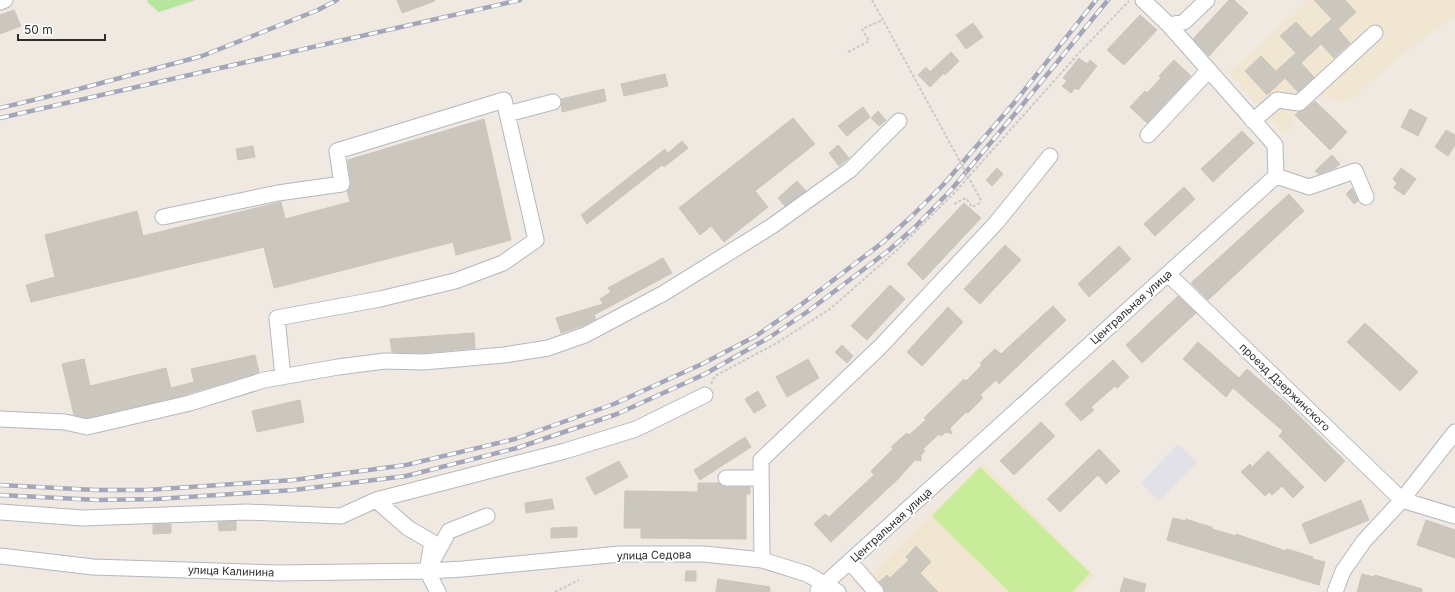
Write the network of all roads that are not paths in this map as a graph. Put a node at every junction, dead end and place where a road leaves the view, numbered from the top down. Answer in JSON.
{"nodes":[{"id":1,"x":5,"y":0,"type":"edge"},
{"id":2,"x":1143,"y":0,"type":"edge"},
{"id":3,"x":1207,"y":0,"type":"edge"},
{"id":4,"x":0,"y":2,"type":"edge"},
{"id":5,"x":1169,"y":25,"type":"junction"},
{"id":6,"x":1375,"y":33,"type":"dead end"},
{"id":7,"x":1209,"y":70,"type":"junction"},
{"id":8,"x":553,"y":102,"type":"dead end"},
{"id":9,"x":507,"y":114,"type":"junction"},
{"id":10,"x":899,"y":121,"type":"dead end"},
{"id":11,"x":1253,"y":121,"type":"junction"},
{"id":12,"x":1148,"y":135,"type":"dead end"},
{"id":13,"x":1050,"y":156,"type":"dead end"},
{"id":14,"x":1276,"y":176,"type":"junction"},
{"id":15,"x":1366,"y":197,"type":"dead end"},
{"id":16,"x":163,"y":217,"type":"dead end"},
{"id":17,"x":1168,"y":274,"type":"junction"},
{"id":18,"x":283,"y":377,"type":"junction"},
{"id":19,"x":705,"y":396,"type":"road end"},
{"id":20,"x":0,"y":419,"type":"edge"},
{"id":21,"x":1455,"y":432,"type":"edge"},
{"id":22,"x":726,"y":478,"type":"dead end"},
{"id":23,"x":761,"y":478,"type":"junction"},
{"id":24,"x":376,"y":500,"type":"junction"},
{"id":25,"x":1402,"y":500,"type":"junction"},
{"id":26,"x":0,"y":512,"type":"edge"},
{"id":27,"x":487,"y":516,"type":"dead end"},
{"id":28,"x":1455,"y":516,"type":"edge"},
{"id":29,"x":0,"y":556,"type":"edge"},
{"id":30,"x":762,"y":560,"type":"junction"},
{"id":31,"x":850,"y":562,"type":"junction"},
{"id":32,"x":463,"y":569,"type":"joint"},
{"id":33,"x":427,"y":571,"type":"junction"},
{"id":34,"x":827,"y":589,"type":"edge"},
{"id":35,"x":438,"y":592,"type":"edge"},
{"id":36,"x":876,"y":592,"type":"edge"},
{"id":37,"x":1335,"y":592,"type":"edge"}],
"edges":[{"from":1,"to":4,"type":"street"},
{"from":2,"to":5,"type":"street"},
{"from":3,"to":5,"type":"street"},
{"from":5,"to":7,"type":"street"},
{"from":6,"to":11,"type":"street"},
{"from":7,"to":11,"type":"street"},
{"from":7,"to":12,"type":"street"},
{"from":8,"to":9,"type":"street"},
{"from":9,"to":16,"type":"street"},
{"from":9,"to":18,"type":"street"},
{"from":10,"to":18,"type":"street"},
{"from":11,"to":14,"type":"street"},
{"from":13,"to":23,"type":"street"},
{"from":14,"to":15,"type":"street"},
{"from":14,"to":17,"type":"street","name":"Центральная улица"},
{"from":17,"to":25,"type":"street","name":"проезд Дзержинского"},
{"from":17,"to":31,"type":"street","name":"Центральная улица"},
{"from":18,"to":20,"type":"street"},
{"from":19,"to":24,"type":"street"},
{"from":21,"to":25,"type":"street"},
{"from":22,"to":23,"type":"street"},
{"from":23,"to":30,"type":"street"},
{"from":24,"to":26,"type":"street"},
{"from":24,"to":33,"type":"street"},
{"from":25,"to":28,"type":"street"},
{"from":25,"to":37,"type":"street"},
{"from":27,"to":33,"type":"street"},
{"from":29,"to":33,"type":"street","name":"улица Калинина"},
{"from":30,"to":32,"type":"street","name":"улица Седова"},
{"from":30,"to":34,"type":"street","name":"улица Седова"},
{"from":31,"to":34,"type":"street","name":"Центральная улица"},
{"from":31,"to":36,"type":"street"},
{"from":32,"to":33,"type":"street","name":"улица Калинина"},
{"from":33,"to":35,"type":"street"}]}
